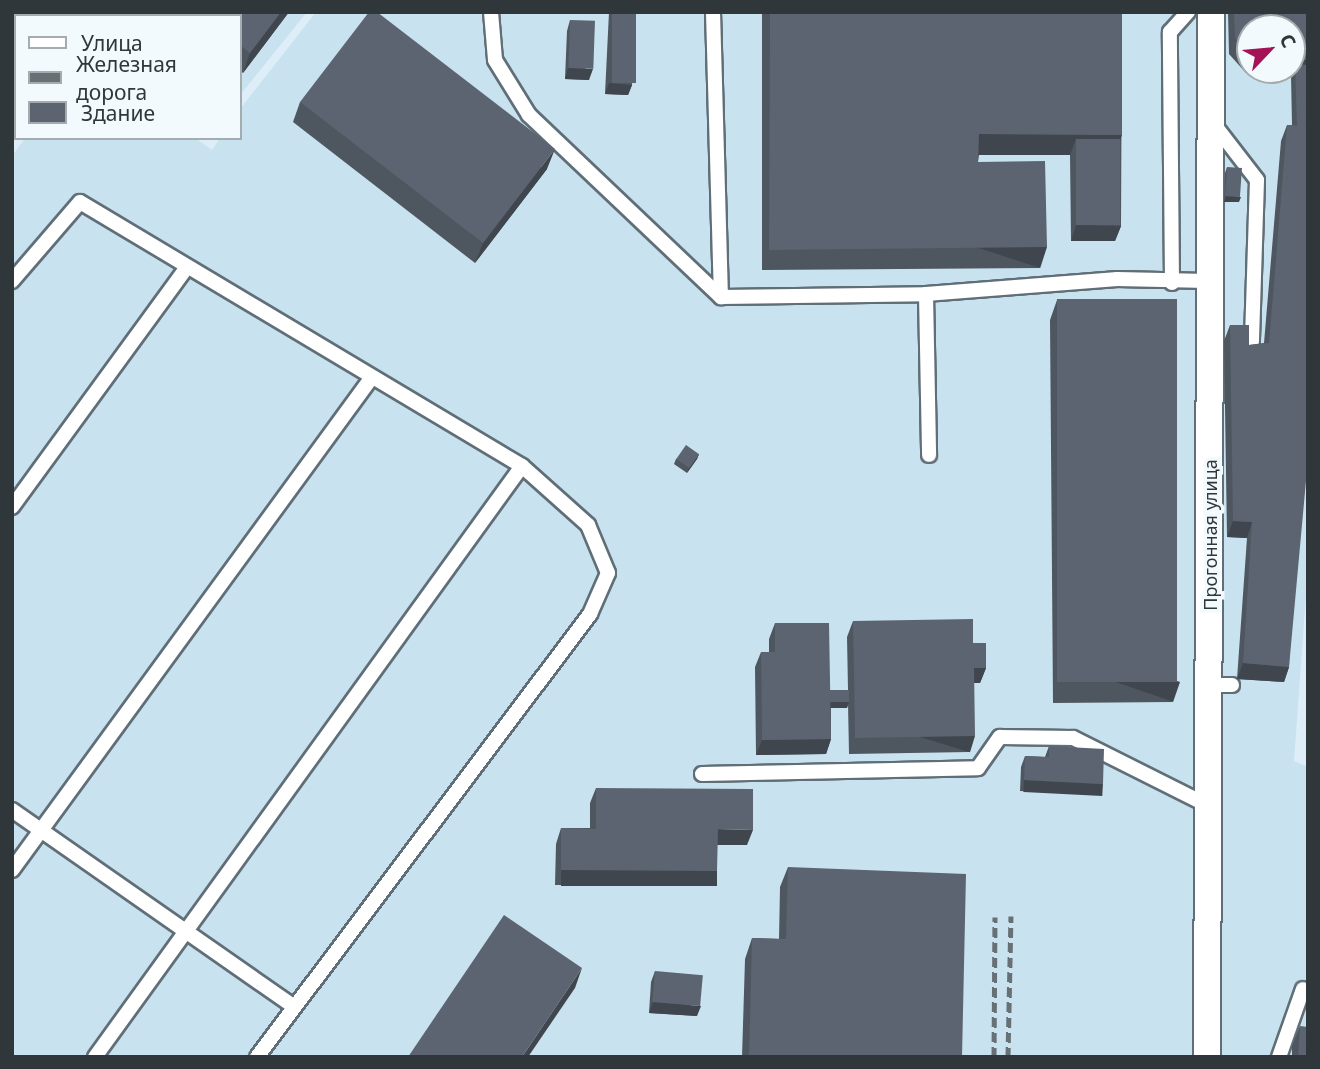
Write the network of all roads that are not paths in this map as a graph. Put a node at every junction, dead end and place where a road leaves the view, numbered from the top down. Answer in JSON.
{"nodes":[{"id":1,"x":491,"y":12,"type":"edge"},
{"id":2,"x":713,"y":12,"type":"edge"},
{"id":3,"x":1188,"y":12,"type":"edge"},
{"id":4,"x":1212,"y":12,"type":"edge"},
{"id":5,"x":1210,"y":119,"type":"junction"},
{"id":6,"x":187,"y":267,"type":"junction"},
{"id":7,"x":12,"y":281,"type":"edge"},
{"id":8,"x":1208,"y":281,"type":"junction"},
{"id":9,"x":1172,"y":283,"type":"junction"},
{"id":10,"x":926,"y":294,"type":"junction"},
{"id":11,"x":721,"y":298,"type":"junction"},
{"id":12,"x":1252,"y":342,"type":"edge"},
{"id":13,"x":372,"y":377,"type":"junction"},
{"id":14,"x":929,"y":455,"type":"dead end"},
{"id":15,"x":522,"y":467,"type":"junction"},
{"id":16,"x":12,"y":507,"type":"edge"},
{"id":17,"x":702,"y":774,"type":"dead end"},
{"id":18,"x":1207,"y":805,"type":"junction"},
{"id":19,"x":12,"y":810,"type":"edge"},
{"id":20,"x":39,"y":830,"type":"junction"},
{"id":21,"x":12,"y":870,"type":"edge"},
{"id":22,"x":185,"y":932,"type":"junction"},
{"id":23,"x":1303,"y":989,"type":"dead end"},
{"id":24,"x":294,"y":1007,"type":"junction"},
{"id":25,"x":95,"y":1057,"type":"edge"},
{"id":26,"x":257,"y":1057,"type":"edge"},
{"id":27,"x":1207,"y":1057,"type":"edge"},
{"id":28,"x":1279,"y":1057,"type":"edge"}],
"edges":[{"from":1,"to":11,"type":"lane"},
{"from":2,"to":11,"type":"lane"},
{"from":3,"to":9,"type":"lane"},
{"from":4,"to":5,"type":"street","name":"Прогонная улица"},
{"from":5,"to":8,"type":"street","name":"Прогонная улица"},
{"from":5,"to":12,"type":"lane"},
{"from":6,"to":7,"type":"lane"},
{"from":6,"to":13,"type":"lane"},
{"from":6,"to":16,"type":"lane"},
{"from":8,"to":9,"type":"lane"},
{"from":8,"to":18,"type":"street","name":"Прогонная улица"},
{"from":9,"to":10,"type":"lane"},
{"from":10,"to":11,"type":"lane"},
{"from":10,"to":14,"type":"lane"},
{"from":13,"to":15,"type":"lane"},
{"from":13,"to":20,"type":"lane"},
{"from":15,"to":22,"type":"lane"},
{"from":15,"to":24,"type":"lane"},
{"from":17,"to":18,"type":"lane"},
{"from":18,"to":27,"type":"street","name":"Прогонная улица"},
{"from":19,"to":20,"type":"lane"},
{"from":20,"to":21,"type":"lane"},
{"from":20,"to":22,"type":"lane"},
{"from":22,"to":24,"type":"lane"},
{"from":22,"to":25,"type":"lane"},
{"from":23,"to":28,"type":"lane"},
{"from":24,"to":26,"type":"lane"}]}
